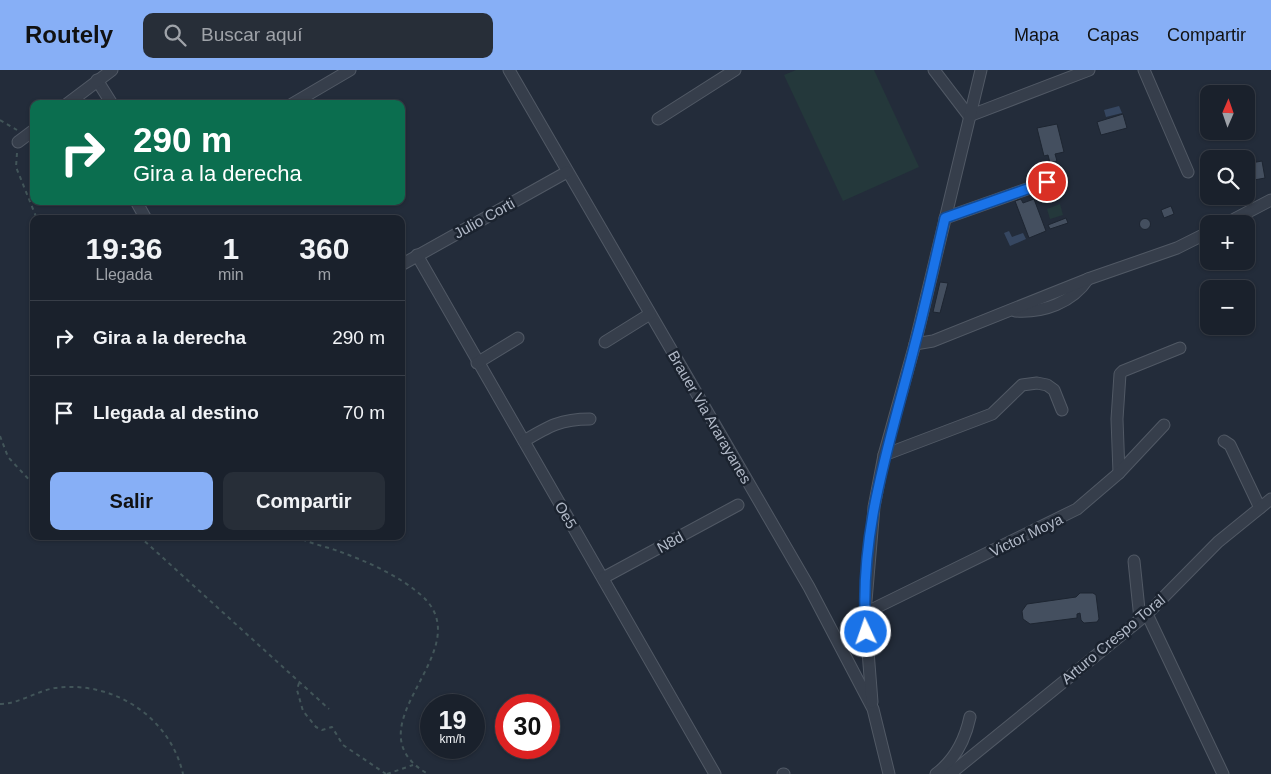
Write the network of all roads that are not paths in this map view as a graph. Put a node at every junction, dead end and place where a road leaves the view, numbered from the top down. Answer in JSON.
{"nodes":[{"id":1,"x":112,"y":70,"type":"edge"},
{"id":2,"x":350,"y":70,"type":"edge"},
{"id":3,"x":509,"y":70,"type":"edge"},
{"id":4,"x":934,"y":70,"type":"edge"},
{"id":5,"x":981,"y":70,"type":"edge"},
{"id":6,"x":1089,"y":70,"type":"edge"},
{"id":7,"x":1144,"y":70,"type":"edge"},
{"id":8,"x":727,"y":72,"type":"edge"},
{"id":9,"x":98,"y":80,"type":"junction"},
{"id":10,"x":72,"y":100,"type":"edge"},
{"id":11,"x":110,"y":100,"type":"edge"},
{"id":12,"x":299,"y":100,"type":"edge"},
{"id":13,"x":969,"y":116,"type":"junction"},
{"id":14,"x":658,"y":118,"type":"dead end"},
{"id":15,"x":30,"y":133,"type":"edge"},
{"id":16,"x":18,"y":142,"type":"road end"},
{"id":17,"x":567,"y":172,"type":"junction"},
{"id":18,"x":1188,"y":172,"type":"dead end"},
{"id":19,"x":1047,"y":182,"type":"dead end"},
{"id":20,"x":1271,"y":191,"type":"edge"},
{"id":21,"x":1271,"y":200,"type":"edge"},
{"id":22,"x":1242,"y":215,"type":"edge"},
{"id":23,"x":945,"y":218,"type":"junction"},
{"id":24,"x":1200,"y":236,"type":"edge"},
{"id":25,"x":417,"y":255,"type":"junction"},
{"id":26,"x":405,"y":262,"type":"edge"},
{"id":27,"x":650,"y":314,"type":"junction"},
{"id":28,"x":518,"y":338,"type":"dead end"},
{"id":29,"x":605,"y":342,"type":"dead end"},
{"id":30,"x":915,"y":344,"type":"junction"},
{"id":31,"x":1180,"y":348,"type":"dead end"},
{"id":32,"x":477,"y":363,"type":"junction"},
{"id":33,"x":1062,"y":410,"type":"dead end"},
{"id":34,"x":590,"y":419,"type":"dead end"},
{"id":35,"x":1164,"y":425,"type":"dead end"},
{"id":36,"x":524,"y":441,"type":"junction"},
{"id":37,"x":1224,"y":441,"type":"dead end"},
{"id":38,"x":884,"y":455,"type":"junction"},
{"id":39,"x":1119,"y":473,"type":"junction"},
{"id":40,"x":1271,"y":499,"type":"edge"},
{"id":41,"x":738,"y":505,"type":"dead end"},
{"id":42,"x":1260,"y":508,"type":"junction"},
{"id":43,"x":1134,"y":561,"type":"dead end"},
{"id":44,"x":603,"y":578,"type":"junction"},
{"id":45,"x":865,"y":613,"type":"junction"},
{"id":46,"x":1144,"y":616,"type":"junction"},
{"id":47,"x":873,"y":709,"type":"junction"},
{"id":48,"x":970,"y":717,"type":"dead end"},
{"id":49,"x":715,"y":774,"type":"edge"},
{"id":50,"x":889,"y":774,"type":"edge"},
{"id":51,"x":936,"y":774,"type":"edge"},
{"id":52,"x":950,"y":774,"type":"edge"},
{"id":53,"x":1223,"y":774,"type":"edge"}],
"edges":[{"from":1,"to":9,"type":"street"},
{"from":2,"to":12,"type":"street"},
{"from":3,"to":17,"type":"street","name":"Brauer Via Ararayanes"},
{"from":4,"to":13,"type":"street"},
{"from":5,"to":13,"type":"street"},
{"from":6,"to":13,"type":"street"},
{"from":7,"to":18,"type":"street"},
{"from":8,"to":14,"type":"street"},
{"from":9,"to":10,"type":"street"},
{"from":9,"to":11,"type":"street"},
{"from":13,"to":23,"type":"street"},
{"from":15,"to":16,"type":"street"},
{"from":17,"to":25,"type":"street","name":"Julio Corti"},
{"from":17,"to":27,"type":"street","name":"Brauer Via Ararayanes"},
{"from":19,"to":23,"type":"street"},
{"from":20,"to":21,"type":"street"},
{"from":21,"to":22,"type":"street"},
{"from":23,"to":30,"type":"street"},
{"from":24,"to":30,"type":"street"},
{"from":25,"to":26,"type":"street","name":"Julio Corti"},
{"from":25,"to":32,"type":"street","name":"Oe5"},
{"from":27,"to":29,"type":"street"},
{"from":27,"to":47,"type":"street","name":"Brauer Via Ararayanes"},
{"from":28,"to":32,"type":"street"},
{"from":30,"to":38,"type":"street"},
{"from":31,"to":39,"type":"street"},
{"from":32,"to":36,"type":"street","name":"Oe5"},
{"from":33,"to":38,"type":"street"},
{"from":34,"to":36,"type":"street"},
{"from":35,"to":39,"type":"street","name":"Victor Moya"},
{"from":36,"to":44,"type":"street","name":"Oe5"},
{"from":37,"to":42,"type":"street"},
{"from":38,"to":45,"type":"street"},
{"from":39,"to":45,"type":"street","name":"Victor Moya"},
{"from":40,"to":42,"type":"street","name":"Arturo Crespo Toral"},
{"from":41,"to":44,"type":"street","name":"N8d"},
{"from":42,"to":46,"type":"street","name":"Arturo Crespo Toral"},
{"from":43,"to":46,"type":"street"},
{"from":44,"to":49,"type":"street","name":"Oe5"},
{"from":45,"to":47,"type":"street"},
{"from":46,"to":52,"type":"street","name":"Arturo Crespo Toral"},
{"from":46,"to":53,"type":"street"},
{"from":47,"to":50,"type":"street","name":"Brauer Via Ararayanes"},
{"from":48,"to":51,"type":"street"}]}
